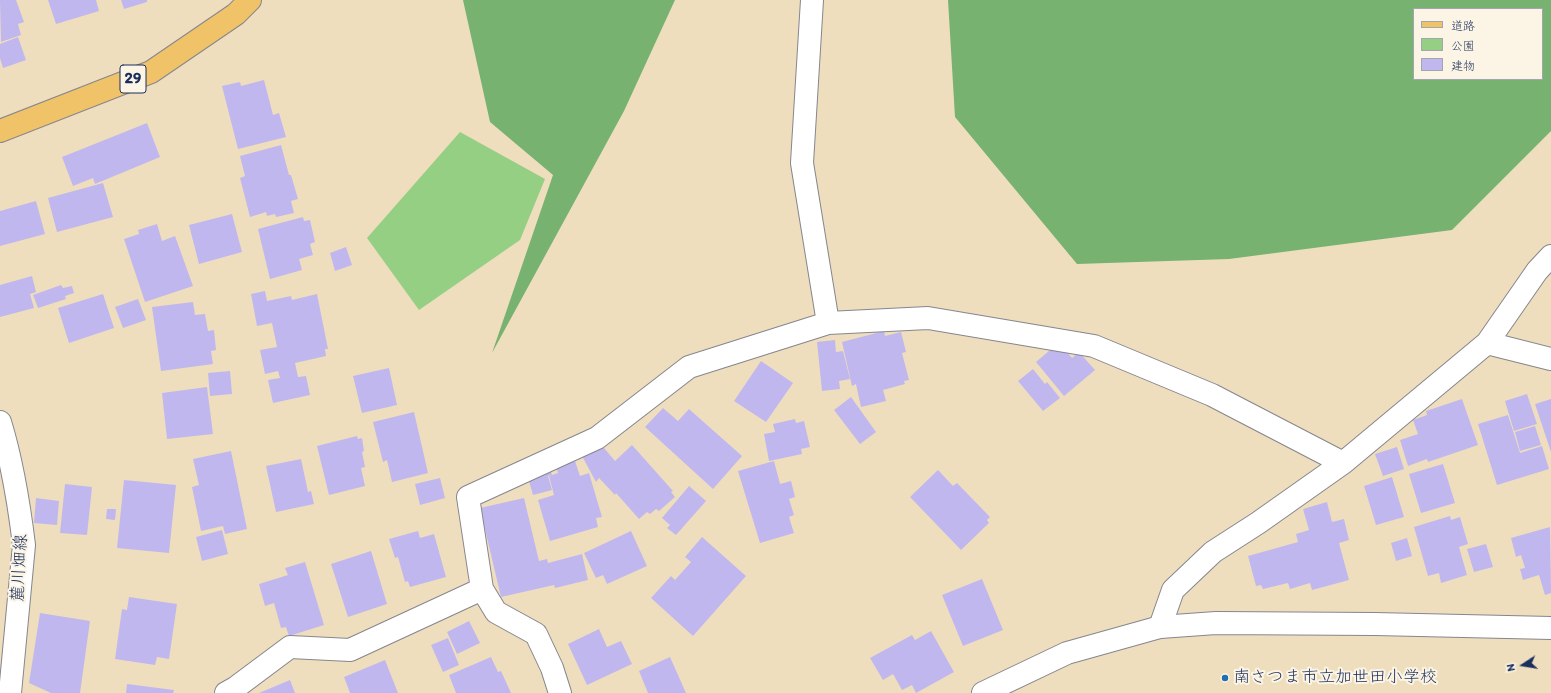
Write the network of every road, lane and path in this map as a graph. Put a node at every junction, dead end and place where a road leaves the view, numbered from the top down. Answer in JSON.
{"nodes":[{"id":1,"x":250,"y":0,"type":"edge"},
{"id":2,"x":812,"y":0,"type":"edge"},
{"id":3,"x":0,"y":131,"type":"edge"},
{"id":4,"x":1551,"y":256,"type":"edge"},
{"id":5,"x":828,"y":323,"type":"junction"},
{"id":6,"x":1487,"y":343,"type":"junction"},
{"id":7,"x":1551,"y":359,"type":"edge"},
{"id":8,"x":0,"y":422,"type":"edge"},
{"id":9,"x":1343,"y":463,"type":"junction"},
{"id":10,"x":482,"y":589,"type":"junction"},
{"id":11,"x":1160,"y":627,"type":"junction"},
{"id":12,"x":1551,"y":628,"type":"edge"},
{"id":13,"x":233,"y":691,"type":"edge"},
{"id":14,"x":10,"y":693,"type":"edge"},
{"id":15,"x":560,"y":693,"type":"edge"},
{"id":16,"x":983,"y":693,"type":"edge"}],
"edges":[{"from":1,"to":3,"type":"main road","number":"29"},
{"from":2,"to":5,"type":"street"},
{"from":4,"to":6,"type":"street"},
{"from":5,"to":9,"type":"street"},
{"from":5,"to":10,"type":"street"},
{"from":6,"to":7,"type":"street"},
{"from":6,"to":9,"type":"street"},
{"from":8,"to":14,"type":"street","name":"麓川畑線"},
{"from":9,"to":11,"type":"street"},
{"from":10,"to":13,"type":"street"},
{"from":10,"to":15,"type":"street"},
{"from":11,"to":12,"type":"street"},
{"from":11,"to":16,"type":"street"}]}
